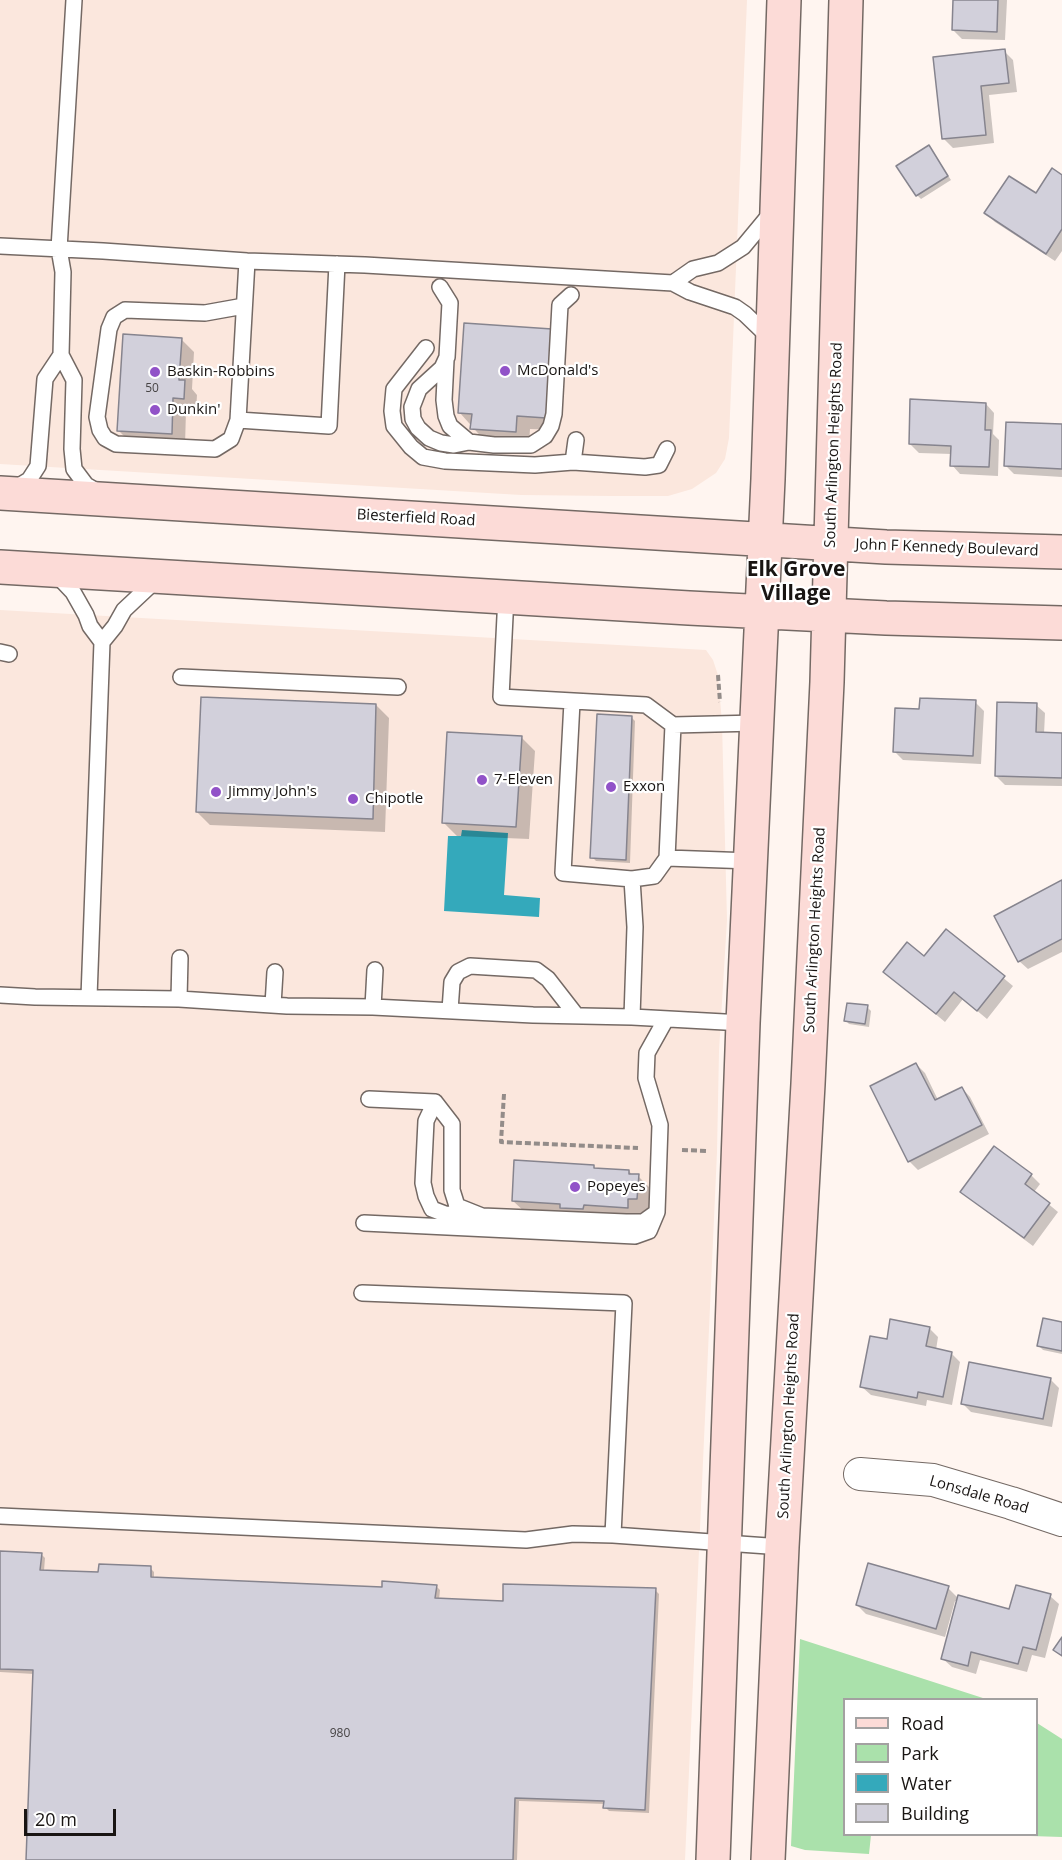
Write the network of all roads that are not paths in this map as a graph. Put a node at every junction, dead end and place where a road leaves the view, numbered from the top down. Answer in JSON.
{"nodes":[{"id":1,"x":74,"y":0,"type":"edge"},
{"id":2,"x":784,"y":0,"type":"edge"},
{"id":3,"x":846,"y":0,"type":"edge"},
{"id":4,"x":777,"y":206,"type":"junction"},
{"id":5,"x":0,"y":246,"type":"edge"},
{"id":6,"x":59,"y":249,"type":"junction"},
{"id":7,"x":247,"y":261,"type":"junction"},
{"id":8,"x":337,"y":264,"type":"junction"},
{"id":9,"x":441,"y":270,"type":"junction"},
{"id":10,"x":573,"y":278,"type":"junction"},
{"id":11,"x":673,"y":283,"type":"junction"},
{"id":12,"x":571,"y":295,"type":"junction"},
{"id":13,"x":584,"y":305,"type":"dead end"},
{"id":14,"x":244,"y":306,"type":"junction"},
{"id":15,"x":772,"y":340,"type":"junction"},
{"id":16,"x":426,"y":348,"type":"dead end"},
{"id":17,"x":61,"y":355,"type":"junction"},
{"id":18,"x":447,"y":357,"type":"junction"},
{"id":19,"x":237,"y":420,"type":"junction"},
{"id":20,"x":576,"y":441,"type":"dead end"},
{"id":21,"x":469,"y":442,"type":"junction"},
{"id":22,"x":667,"y":449,"type":"dead end"},
{"id":23,"x":573,"y":462,"type":"junction"},
{"id":24,"x":3,"y":493,"type":"edge"},
{"id":25,"x":112,"y":500,"type":"junction"},
{"id":26,"x":765,"y":539,"type":"junction"},
{"id":27,"x":831,"y":543,"type":"junction"},
{"id":28,"x":1062,"y":552,"type":"edge"},
{"id":29,"x":0,"y":567,"type":"edge"},
{"id":30,"x":52,"y":570,"type":"junction"},
{"id":31,"x":162,"y":575,"type":"junction"},
{"id":32,"x":506,"y":596,"type":"junction"},
{"id":33,"x":761,"y":612,"type":"junction"},
{"id":34,"x":829,"y":615,"type":"junction"},
{"id":35,"x":1062,"y":623,"type":"edge"},
{"id":36,"x":102,"y":642,"type":"junction"},
{"id":37,"x":181,"y":677,"type":"dead end"},
{"id":38,"x":398,"y":687,"type":"dead end"},
{"id":39,"x":572,"y":702,"type":"junction"},
{"id":40,"x":756,"y":723,"type":"junction"},
{"id":41,"x":673,"y":725,"type":"junction"},
{"id":42,"x":667,"y":858,"type":"junction"},
{"id":43,"x":751,"y":861,"type":"junction"},
{"id":44,"x":632,"y":879,"type":"junction"},
{"id":45,"x":180,"y":958,"type":"dead end"},
{"id":46,"x":375,"y":970,"type":"dead end"},
{"id":47,"x":275,"y":972,"type":"dead end"},
{"id":48,"x":0,"y":995,"type":"edge"},
{"id":49,"x":89,"y":997,"type":"junction"},
{"id":50,"x":179,"y":999,"type":"junction"},
{"id":51,"x":273,"y":1005,"type":"junction"},
{"id":52,"x":373,"y":1007,"type":"junction"},
{"id":53,"x":450,"y":1010,"type":"junction"},
{"id":54,"x":576,"y":1015,"type":"junction"},
{"id":55,"x":632,"y":1017,"type":"junction"},
{"id":56,"x":666,"y":1018,"type":"junction"},
{"id":57,"x":743,"y":1023,"type":"junction"},
{"id":58,"x":369,"y":1099,"type":"dead end"},
{"id":59,"x":435,"y":1102,"type":"junction"},
{"id":60,"x":657,"y":1212,"type":"junction"},
{"id":61,"x":482,"y":1216,"type":"junction"},
{"id":62,"x":364,"y":1223,"type":"dead end"},
{"id":63,"x":362,"y":1293,"type":"dead end"},
{"id":64,"x":860,"y":1474,"type":"dead end"},
{"id":65,"x":0,"y":1516,"type":"edge"},
{"id":66,"x":1062,"y":1520,"type":"edge"},
{"id":67,"x":613,"y":1535,"type":"junction"},
{"id":68,"x":725,"y":1543,"type":"junction"},
{"id":69,"x":782,"y":1547,"type":"junction"},
{"id":70,"x":713,"y":1860,"type":"edge"},
{"id":71,"x":768,"y":1860,"type":"edge"}],
"edges":[{"from":1,"to":6,"type":"lane"},
{"from":2,"to":4,"type":"main road"},
{"from":3,"to":27,"type":"main road","name":"South Arlington Heights Road"},
{"from":4,"to":11,"type":"lane"},
{"from":4,"to":15,"type":"main road"},
{"from":5,"to":6,"type":"lane"},
{"from":6,"to":7,"type":"lane"},
{"from":6,"to":17,"type":"lane"},
{"from":7,"to":8,"type":"lane"},
{"from":7,"to":14,"type":"lane"},
{"from":8,"to":9,"type":"lane"},
{"from":8,"to":19,"type":"lane"},
{"from":9,"to":10,"type":"lane"},
{"from":9,"to":18,"type":"lane"},
{"from":10,"to":11,"type":"lane"},
{"from":10,"to":12,"type":"lane"},
{"from":11,"to":15,"type":"lane"},
{"from":12,"to":13,"type":"lane"},
{"from":12,"to":21,"type":"lane"},
{"from":14,"to":19,"type":"lane"},
{"from":14,"to":19,"type":"lane"},
{"from":15,"to":26,"type":"main road"},
{"from":16,"to":23,"type":"lane"},
{"from":17,"to":24,"type":"lane"},
{"from":17,"to":25,"type":"lane"},
{"from":18,"to":21,"type":"lane"},
{"from":18,"to":21,"type":"lane"},
{"from":20,"to":23,"type":"lane"},
{"from":22,"to":23,"type":"lane"},
{"from":24,"to":25,"type":"main road","name":"Biesterfield Road"},
{"from":25,"to":26,"type":"main road","name":"Biesterfield Road"},
{"from":26,"to":27,"type":"main road","name":"Biesterfield Road"},
{"from":26,"to":33,"type":"main road"},
{"from":27,"to":28,"type":"main road","name":"John F Kennedy Boulevard"},
{"from":27,"to":34,"type":"main road","name":"South Arlington Heights Road"},
{"from":29,"to":30,"type":"main road"},
{"from":30,"to":31,"type":"main road"},
{"from":30,"to":36,"type":"lane"},
{"from":31,"to":32,"type":"main road"},
{"from":31,"to":36,"type":"lane"},
{"from":32,"to":33,"type":"main road"},
{"from":32,"to":39,"type":"lane"},
{"from":33,"to":34,"type":"main road"},
{"from":33,"to":40,"type":"main road"},
{"from":34,"to":35,"type":"main road"},
{"from":34,"to":69,"type":"main road","name":"South Arlington Heights Road"},
{"from":36,"to":49,"type":"lane"},
{"from":37,"to":38,"type":"lane"},
{"from":39,"to":41,"type":"lane"},
{"from":39,"to":44,"type":"lane"},
{"from":40,"to":41,"type":"lane"},
{"from":40,"to":43,"type":"main road"},
{"from":41,"to":42,"type":"lane"},
{"from":42,"to":43,"type":"lane"},
{"from":42,"to":44,"type":"lane"},
{"from":43,"to":57,"type":"main road"},
{"from":44,"to":55,"type":"lane"},
{"from":45,"to":50,"type":"lane"},
{"from":46,"to":52,"type":"lane"},
{"from":47,"to":51,"type":"lane"},
{"from":48,"to":49,"type":"lane"},
{"from":49,"to":50,"type":"lane"},
{"from":50,"to":51,"type":"lane"},
{"from":51,"to":52,"type":"lane"},
{"from":52,"to":53,"type":"lane"},
{"from":53,"to":54,"type":"lane"},
{"from":53,"to":54,"type":"lane"},
{"from":54,"to":55,"type":"lane"},
{"from":55,"to":56,"type":"lane"},
{"from":56,"to":57,"type":"lane"},
{"from":56,"to":60,"type":"lane"},
{"from":57,"to":68,"type":"main road"},
{"from":58,"to":59,"type":"lane"},
{"from":59,"to":61,"type":"lane"},
{"from":59,"to":61,"type":"lane"},
{"from":60,"to":61,"type":"lane"},
{"from":60,"to":62,"type":"lane"},
{"from":63,"to":67,"type":"lane"},
{"from":64,"to":66,"type":"street","name":"Lonsdale Road"},
{"from":65,"to":67,"type":"lane"},
{"from":67,"to":68,"type":"lane"},
{"from":68,"to":69,"type":"lane"},
{"from":68,"to":70,"type":"main road"},
{"from":69,"to":71,"type":"main road","name":"South Arlington Heights Road"}]}
